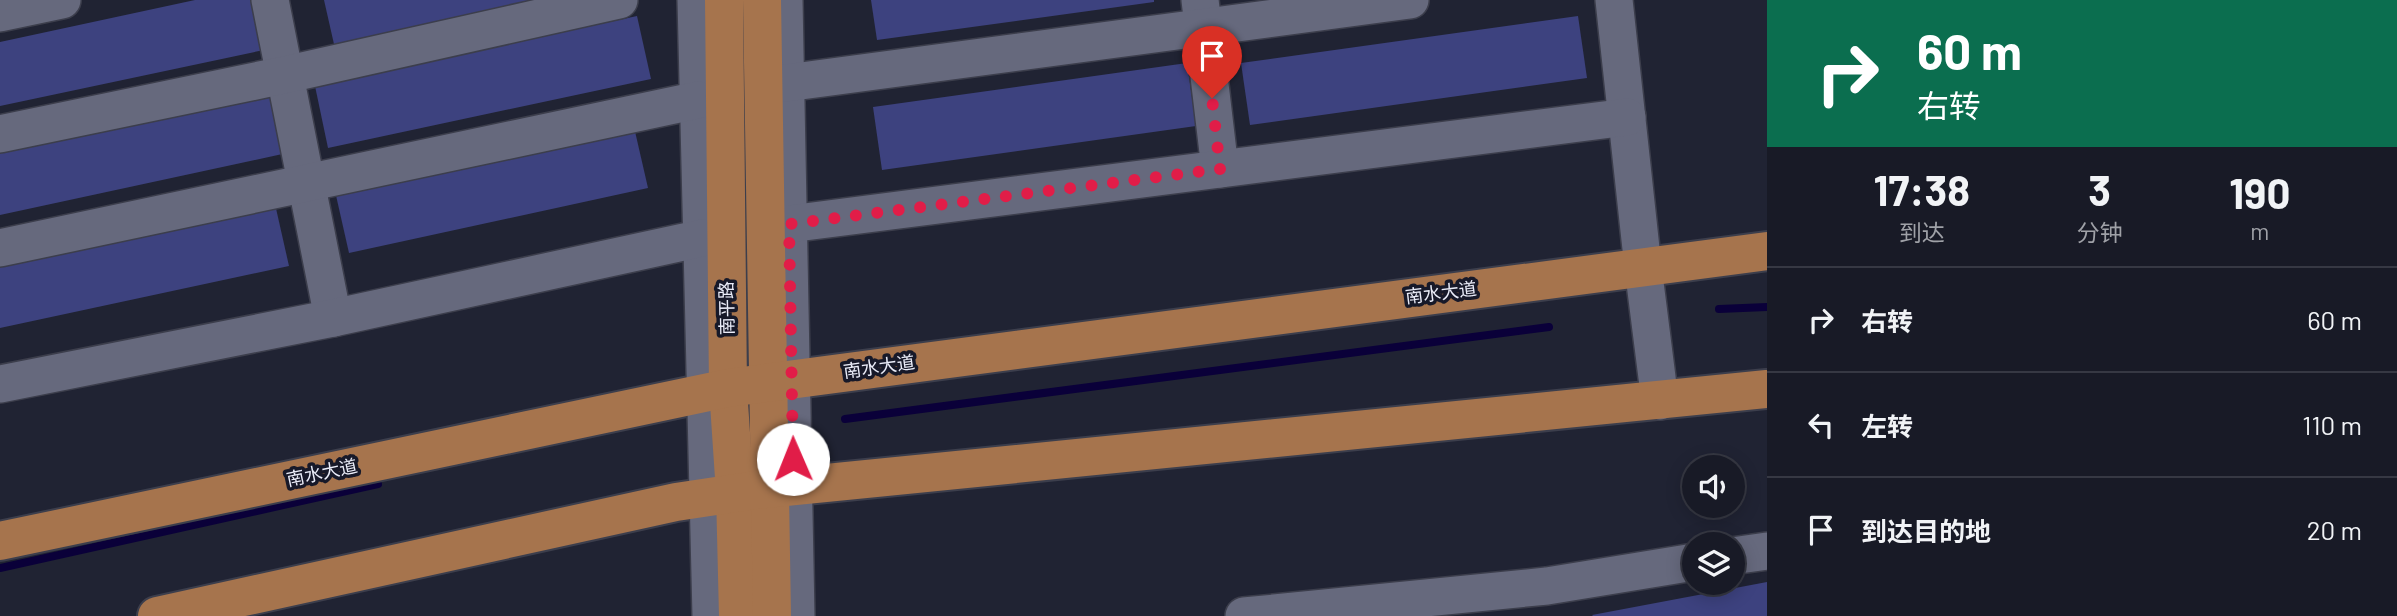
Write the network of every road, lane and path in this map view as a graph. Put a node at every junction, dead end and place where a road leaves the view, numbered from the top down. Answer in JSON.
{"nodes":[{"id":1,"x":62,"y":0,"type":"edge"},
{"id":2,"x":270,"y":0,"type":"edge"},
{"id":3,"x":619,"y":0,"type":"edge"},
{"id":4,"x":696,"y":0,"type":"edge"},
{"id":5,"x":724,"y":0,"type":"edge"},
{"id":6,"x":762,"y":0,"type":"edge"},
{"id":7,"x":785,"y":0,"type":"edge"},
{"id":8,"x":1410,"y":0,"type":"edge"},
{"id":9,"x":1614,"y":0,"type":"edge"},
{"id":10,"x":0,"y":13,"type":"edge"},
{"id":11,"x":1201,"y":13,"type":"edge"},
{"id":12,"x":284,"y":75,"type":"junction"},
{"id":13,"x":786,"y":83,"type":"junction"},
{"id":14,"x":698,"y":100,"type":"junction"},
{"id":15,"x":1627,"y":117,"type":"junction"},
{"id":16,"x":0,"y":134,"type":"edge"},
{"id":17,"x":1220,"y":169,"type":"junction"},
{"id":18,"x":306,"y":183,"type":"junction"},
{"id":19,"x":789,"y":224,"type":"junction"},
{"id":20,"x":702,"y":239,"type":"junction"},
{"id":21,"x":0,"y":248,"type":"edge"},
{"id":22,"x":1767,"y":251,"type":"edge"},
{"id":23,"x":1643,"y":267,"type":"junction"},
{"id":24,"x":332,"y":318,"type":"junction"},
{"id":25,"x":780,"y":380,"type":"junction"},
{"id":26,"x":0,"y":384,"type":"edge"},
{"id":27,"x":1767,"y":389,"type":"edge"},
{"id":28,"x":717,"y":390,"type":"junction"},
{"id":29,"x":1660,"y":401,"type":"junction"},
{"id":30,"x":751,"y":491,"type":"junction"},
{"id":31,"x":0,"y":541,"type":"edge"},
{"id":32,"x":1767,"y":551,"type":"edge"},
{"id":33,"x":1745,"y":554,"type":"edge"},
{"id":34,"x":1682,"y":565,"type":"edge"},
{"id":35,"x":1549,"y":601,"type":"edge"},
{"id":36,"x":157,"y":616,"type":"edge"},
{"id":37,"x":711,"y":616,"type":"edge"},
{"id":38,"x":738,"y":616,"type":"edge"},
{"id":39,"x":772,"y":616,"type":"edge"},
{"id":40,"x":796,"y":616,"type":"edge"},
{"id":41,"x":1244,"y":616,"type":"edge"}],
"edges":[{"from":1,"to":10,"type":"street"},
{"from":2,"to":12,"type":"street"},
{"from":3,"to":12,"type":"street"},
{"from":4,"to":14,"type":"street"},
{"from":5,"to":28,"type":"main road","name":"南平路"},
{"from":6,"to":25,"type":"main road","name":"南平路"},
{"from":7,"to":13,"type":"street"},
{"from":8,"to":11,"type":"street"},
{"from":9,"to":15,"type":"street"},
{"from":11,"to":13,"type":"street"},
{"from":11,"to":17,"type":"street"},
{"from":12,"to":16,"type":"street"},
{"from":12,"to":18,"type":"street"},
{"from":13,"to":19,"type":"street"},
{"from":14,"to":18,"type":"street"},
{"from":14,"to":20,"type":"street"},
{"from":15,"to":17,"type":"street"},
{"from":15,"to":23,"type":"street"},
{"from":17,"to":19,"type":"street"},
{"from":18,"to":21,"type":"street"},
{"from":18,"to":24,"type":"street"},
{"from":19,"to":25,"type":"street"},
{"from":20,"to":24,"type":"street"},
{"from":20,"to":28,"type":"street"},
{"from":22,"to":23,"type":"main road","name":"南水大道"},
{"from":23,"to":25,"type":"main road","name":"南水大道"},
{"from":23,"to":29,"type":"street"},
{"from":24,"to":26,"type":"street"},
{"from":25,"to":28,"type":"main road","name":"南水大道"},
{"from":25,"to":30,"type":"main road","name":"南平路"},
{"from":27,"to":29,"type":"main road"},
{"from":28,"to":30,"type":"main road","name":"南平路"},
{"from":28,"to":31,"type":"main road","name":"南水大道"},
{"from":29,"to":30,"type":"main road"},
{"from":30,"to":36,"type":"main road"},
{"from":30,"to":37,"type":"street"},
{"from":30,"to":38,"type":"main road","name":"南平路"},
{"from":30,"to":39,"type":"main road","name":"南平路"},
{"from":30,"to":40,"type":"street"},
{"from":32,"to":33,"type":"street"},
{"from":34,"to":35,"type":"street"},
{"from":35,"to":41,"type":"street"}]}
